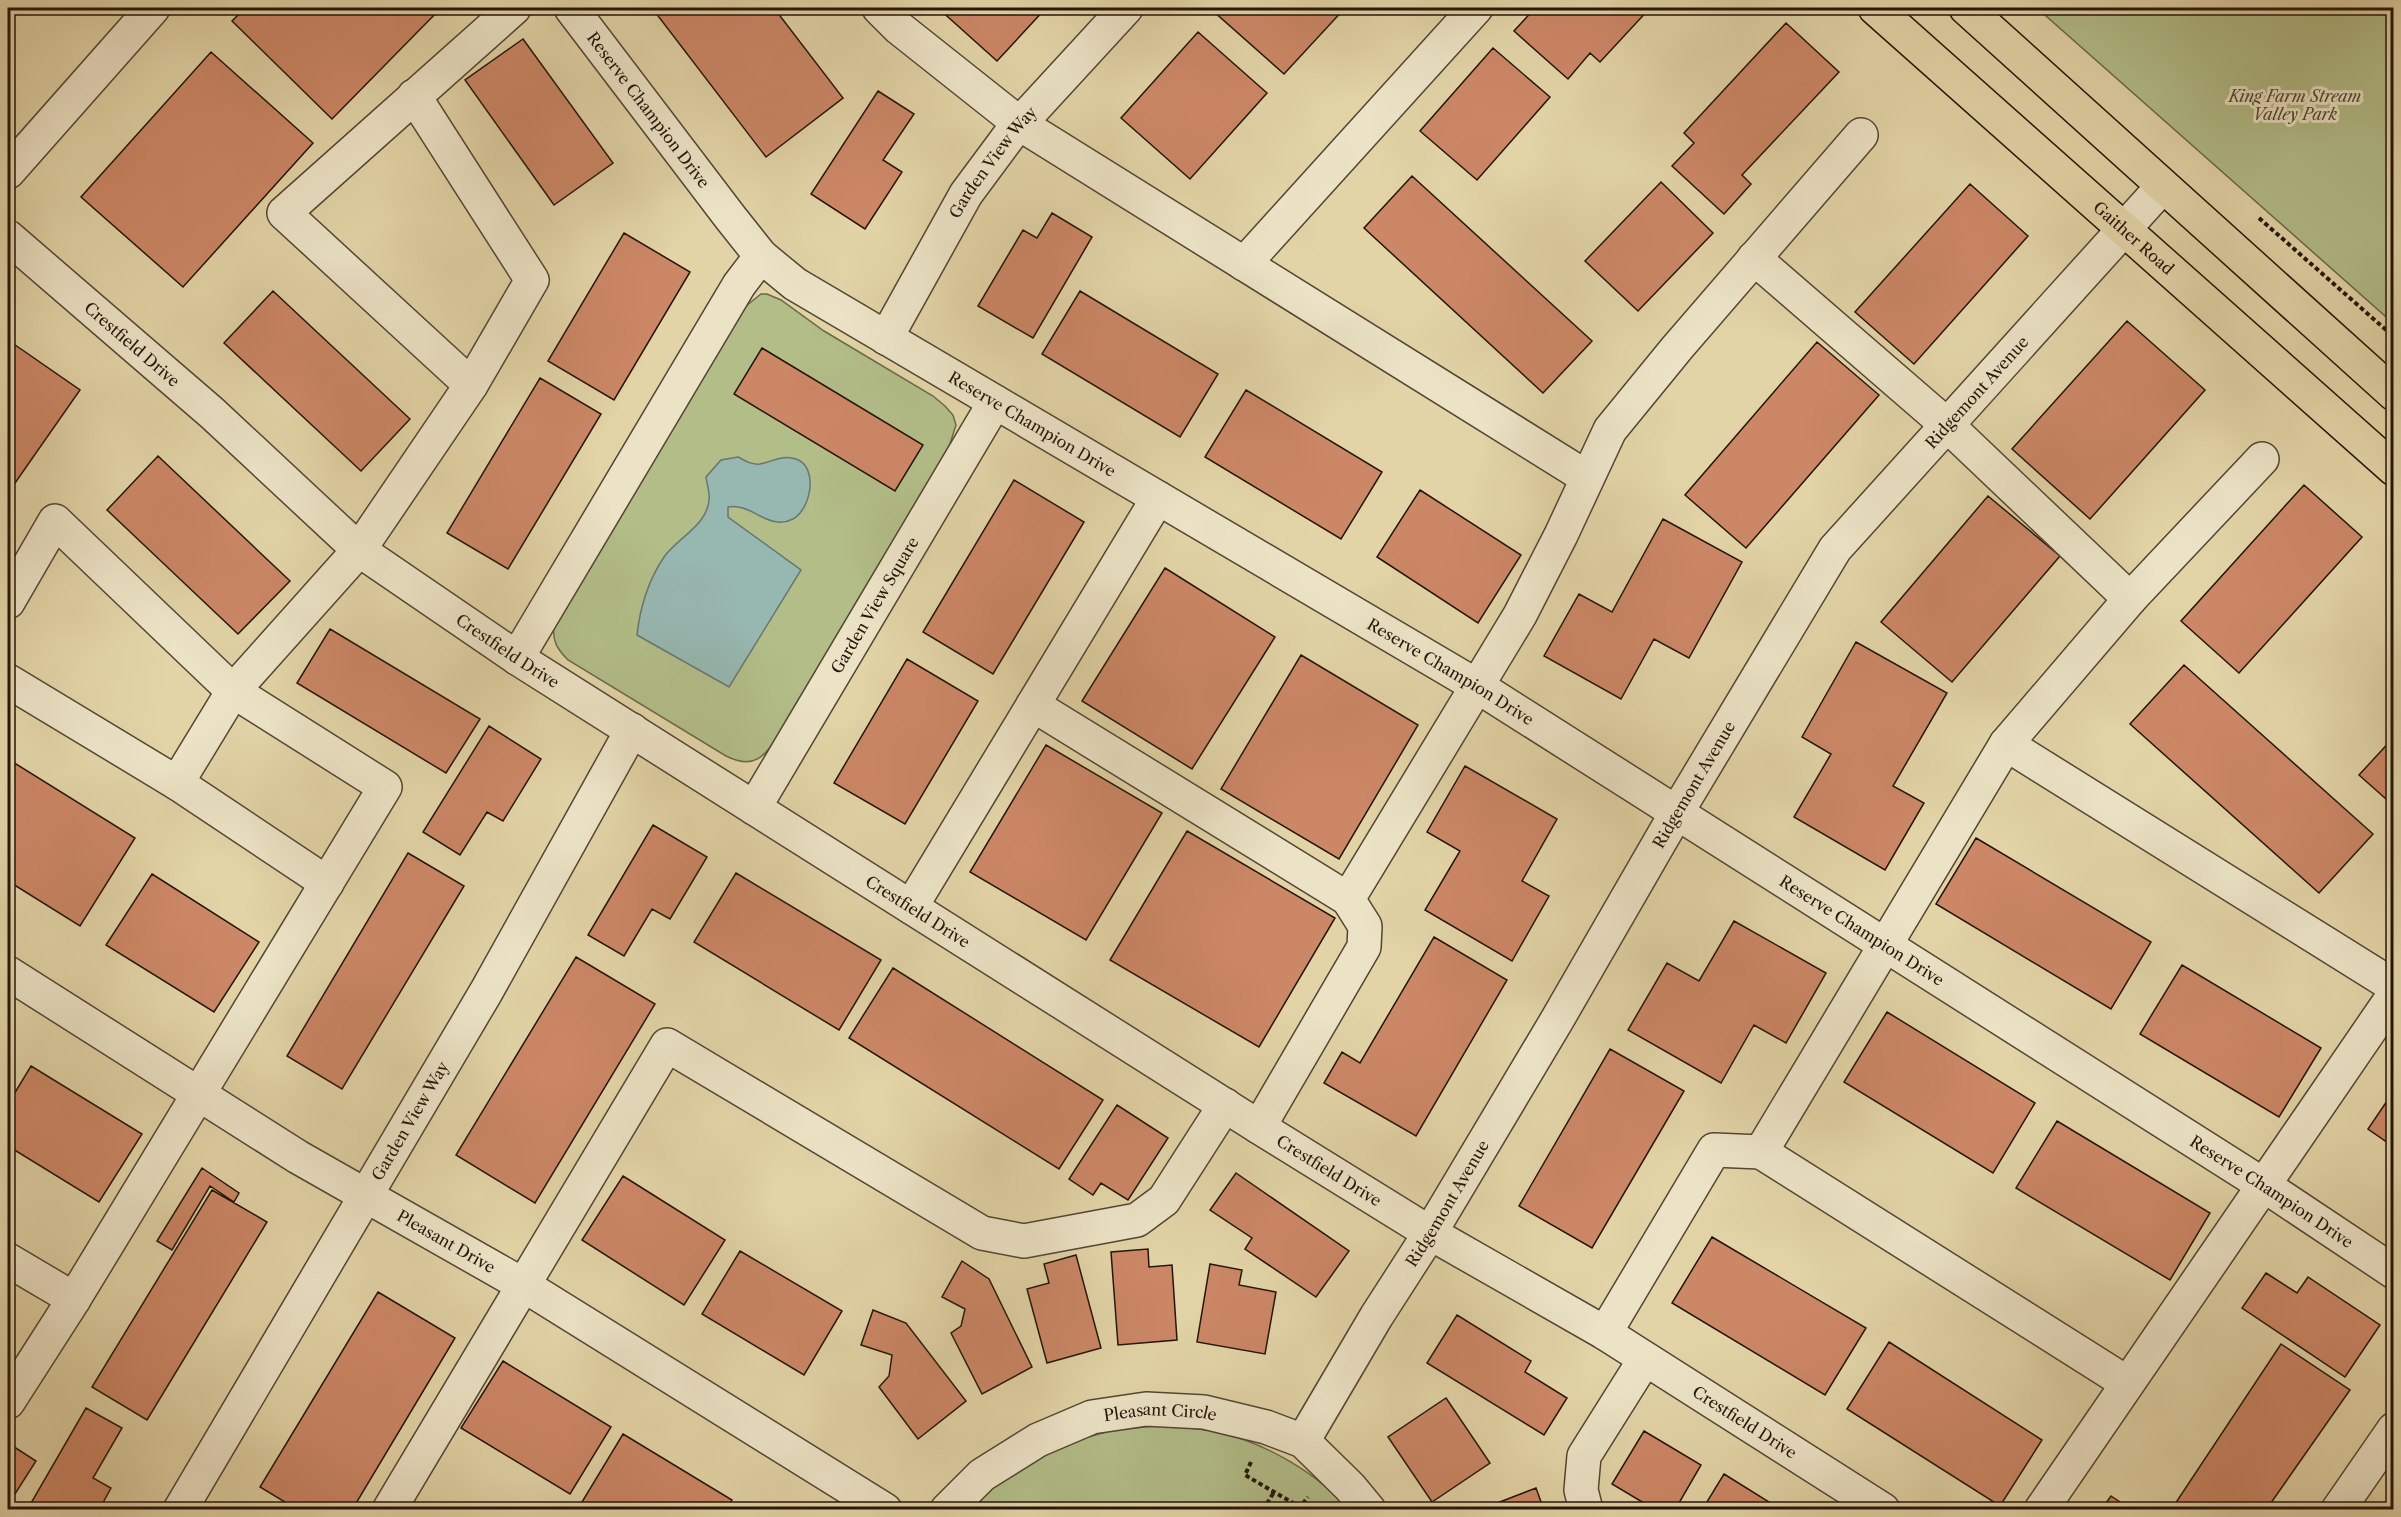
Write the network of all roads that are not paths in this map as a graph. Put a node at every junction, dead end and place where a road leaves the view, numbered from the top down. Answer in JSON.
{"nodes":[{"id":1,"x":153,"y":8,"type":"edge"},
{"id":2,"x":514,"y":8,"type":"edge"},
{"id":3,"x":570,"y":8,"type":"edge"},
{"id":4,"x":879,"y":8,"type":"edge"},
{"id":5,"x":1126,"y":8,"type":"edge"},
{"id":6,"x":1476,"y":8,"type":"edge"},
{"id":7,"x":1875,"y":8,"type":"edge"},
{"id":8,"x":1966,"y":8,"type":"edge"},
{"id":9,"x":414,"y":96,"type":"junction"},
{"id":10,"x":1020,"y":124,"type":"junction"},
{"id":11,"x":1861,"y":135,"type":"dead end"},
{"id":12,"x":8,"y":172,"type":"edge"},
{"id":13,"x":2163,"y":186,"type":"junction"},
{"id":14,"x":2123,"y":230,"type":"junction"},
{"id":15,"x":8,"y":237,"type":"edge"},
{"id":16,"x":761,"y":256,"type":"junction"},
{"id":17,"x":1754,"y":258,"type":"junction"},
{"id":18,"x":1244,"y":264,"type":"junction"},
{"id":19,"x":886,"y":338,"type":"junction"},
{"id":20,"x":471,"y":386,"type":"junction"},
{"id":21,"x":2394,"y":394,"type":"edge"},
{"id":22,"x":995,"y":402,"type":"junction"},
{"id":23,"x":1947,"y":425,"type":"junction"},
{"id":24,"x":2262,"y":459,"type":"dead end"},
{"id":25,"x":2394,"y":469,"type":"edge"},
{"id":26,"x":1586,"y":477,"type":"junction"},
{"id":27,"x":1158,"y":498,"type":"junction"},
{"id":28,"x":359,"y":550,"type":"junction"},
{"id":29,"x":2130,"y":599,"type":"junction"},
{"id":30,"x":8,"y":602,"type":"edge"},
{"id":31,"x":517,"y":658,"type":"junction"},
{"id":32,"x":8,"y":681,"type":"edge"},
{"id":33,"x":1477,"y":686,"type":"junction"},
{"id":34,"x":233,"y":691,"type":"junction"},
{"id":35,"x":1033,"y":705,"type":"junction"},
{"id":36,"x":632,"y":730,"type":"junction"},
{"id":37,"x":2006,"y":744,"type":"junction"},
{"id":38,"x":177,"y":783,"type":"junction"},
{"id":39,"x":754,"y":808,"type":"junction"},
{"id":40,"x":1677,"y":812,"type":"junction"},
{"id":41,"x":327,"y":883,"type":"junction"},
{"id":42,"x":1348,"y":899,"type":"junction"},
{"id":43,"x":911,"y":907,"type":"junction"},
{"id":44,"x":1885,"y":944,"type":"junction"},
{"id":45,"x":8,"y":973,"type":"edge"},
{"id":46,"x":2394,"y":986,"type":"edge"},
{"id":47,"x":2394,"y":995,"type":"edge"},
{"id":48,"x":199,"y":1094,"type":"junction"},
{"id":49,"x":1225,"y":1105,"type":"junction"},
{"id":50,"x":1259,"y":1127,"type":"junction"},
{"id":51,"x":1761,"y":1152,"type":"junction"},
{"id":52,"x":2265,"y":1186,"type":"junction"},
{"id":53,"x":365,"y":1195,"type":"junction"},
{"id":54,"x":1430,"y":1233,"type":"junction"},
{"id":55,"x":8,"y":1260,"type":"edge"},
{"id":56,"x":2394,"y":1272,"type":"edge"},
{"id":57,"x":525,"y":1286,"type":"junction"},
{"id":58,"x":74,"y":1299,"type":"junction"},
{"id":59,"x":1605,"y":1333,"type":"junction"},
{"id":60,"x":1645,"y":1359,"type":"junction"},
{"id":61,"x":2127,"y":1383,"type":"junction"},
{"id":62,"x":8,"y":1402,"type":"edge"},
{"id":63,"x":2394,"y":1429,"type":"edge"},
{"id":64,"x":1303,"y":1441,"type":"junction"},
{"id":65,"x":180,"y":1509,"type":"edge"},
{"id":66,"x":389,"y":1509,"type":"edge"},
{"id":67,"x":885,"y":1509,"type":"edge"},
{"id":68,"x":947,"y":1509,"type":"edge"},
{"id":69,"x":1369,"y":1509,"type":"edge"},
{"id":70,"x":1586,"y":1509,"type":"edge"},
{"id":71,"x":1882,"y":1509,"type":"edge"},
{"id":72,"x":2041,"y":1509,"type":"edge"},
{"id":73,"x":2338,"y":1509,"type":"edge"}],
"edges":[{"from":1,"to":12,"type":"street"},
{"from":2,"to":9,"type":"street"},
{"from":3,"to":16,"type":"street","name":"Reserve Champion Drive"},
{"from":4,"to":10,"type":"street"},
{"from":5,"to":10,"type":"street","name":"Garden View Way"},
{"from":6,"to":18,"type":"street"},
{"from":7,"to":14,"type":"main road","name":"Gaither Road"},
{"from":8,"to":13,"type":"main road"},
{"from":9,"to":20,"type":"street"},
{"from":9,"to":20,"type":"street"},
{"from":10,"to":18,"type":"street"},
{"from":10,"to":19,"type":"street","name":"Garden View Way"},
{"from":11,"to":17,"type":"street"},
{"from":13,"to":14,"type":"street","name":"Ridgemont Avenue"},
{"from":13,"to":21,"type":"main road"},
{"from":14,"to":23,"type":"street","name":"Ridgemont Avenue"},
{"from":14,"to":25,"type":"main road","name":"Gaither Road"},
{"from":15,"to":28,"type":"street","name":"Crestfield Drive"},
{"from":16,"to":19,"type":"street","name":"Reserve Champion Drive"},
{"from":16,"to":31,"type":"street"},
{"from":17,"to":23,"type":"street"},
{"from":17,"to":26,"type":"street"},
{"from":18,"to":26,"type":"street"},
{"from":19,"to":22,"type":"street","name":"Reserve Champion Drive"},
{"from":20,"to":28,"type":"street"},
{"from":22,"to":27,"type":"street","name":"Reserve Champion Drive"},
{"from":22,"to":39,"type":"street","name":"Garden View Square"},
{"from":23,"to":29,"type":"street"},
{"from":23,"to":40,"type":"street","name":"Ridgemont Avenue"},
{"from":24,"to":29,"type":"street"},
{"from":26,"to":33,"type":"street"},
{"from":27,"to":33,"type":"street","name":"Reserve Champion Drive"},
{"from":27,"to":35,"type":"street"},
{"from":28,"to":31,"type":"street","name":"Crestfield Drive"},
{"from":28,"to":34,"type":"street"},
{"from":29,"to":37,"type":"street"},
{"from":30,"to":34,"type":"street"},
{"from":31,"to":36,"type":"street","name":"Crestfield Drive"},
{"from":32,"to":38,"type":"street"},
{"from":33,"to":40,"type":"street","name":"Reserve Champion Drive"},
{"from":33,"to":42,"type":"street"},
{"from":34,"to":38,"type":"street"},
{"from":34,"to":41,"type":"street"},
{"from":35,"to":42,"type":"street"},
{"from":35,"to":43,"type":"street"},
{"from":36,"to":39,"type":"street","name":"Crestfield Drive"},
{"from":36,"to":53,"type":"street","name":"Garden View Way"},
{"from":37,"to":44,"type":"street"},
{"from":37,"to":46,"type":"street"},
{"from":38,"to":41,"type":"street"},
{"from":39,"to":43,"type":"street","name":"Crestfield Drive"},
{"from":40,"to":44,"type":"street","name":"Reserve Champion Drive"},
{"from":40,"to":54,"type":"street","name":"Ridgemont Avenue"},
{"from":41,"to":48,"type":"street"},
{"from":42,"to":50,"type":"street"},
{"from":43,"to":49,"type":"street","name":"Crestfield Drive"},
{"from":44,"to":51,"type":"street"},
{"from":44,"to":52,"type":"street","name":"Reserve Champion Drive"},
{"from":45,"to":48,"type":"street","name":"Pleasant Drive"},
{"from":47,"to":52,"type":"street"},
{"from":48,"to":53,"type":"street","name":"Pleasant Drive"},
{"from":48,"to":58,"type":"street"},
{"from":49,"to":50,"type":"street","name":"Crestfield Drive"},
{"from":49,"to":57,"type":"street"},
{"from":50,"to":54,"type":"street","name":"Crestfield Drive"},
{"from":51,"to":59,"type":"street"},
{"from":51,"to":61,"type":"street"},
{"from":52,"to":56,"type":"street","name":"Reserve Champion Drive"},
{"from":52,"to":61,"type":"street"},
{"from":53,"to":57,"type":"street","name":"Pleasant Drive"},
{"from":53,"to":65,"type":"street","name":"Garden View Way"},
{"from":54,"to":59,"type":"street","name":"Crestfield Drive"},
{"from":54,"to":64,"type":"street","name":"Ridgemont Avenue"},
{"from":55,"to":58,"type":"street"},
{"from":57,"to":66,"type":"street"},
{"from":57,"to":67,"type":"street","name":"Pleasant Drive"},
{"from":58,"to":62,"type":"street"},
{"from":59,"to":60,"type":"street","name":"Crestfield Drive"},
{"from":60,"to":70,"type":"street"},
{"from":60,"to":71,"type":"street","name":"Crestfield Drive"},
{"from":61,"to":72,"type":"street"},
{"from":63,"to":73,"type":"street"},
{"from":64,"to":68,"type":"street","name":"Pleasant Circle"},
{"from":64,"to":69,"type":"street","name":"Pleasant Circle"}]}
